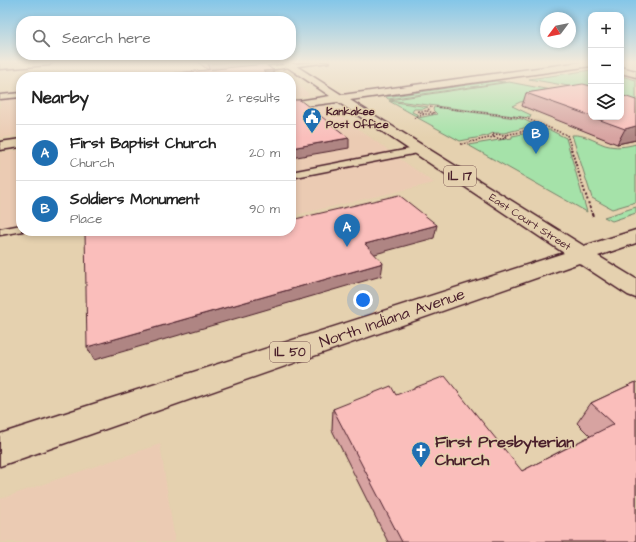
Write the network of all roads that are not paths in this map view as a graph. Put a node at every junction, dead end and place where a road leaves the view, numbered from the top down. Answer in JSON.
{"nodes":[{"id":1,"x":323,"y":87,"type":"edge"},
{"id":2,"x":414,"y":87,"type":"edge"},
{"id":3,"x":16,"y":95,"type":"edge"},
{"id":4,"x":0,"y":97,"type":"edge"},
{"id":5,"x":339,"y":98,"type":"junction"},
{"id":6,"x":296,"y":104,"type":"edge"},
{"id":7,"x":16,"y":144,"type":"edge"},
{"id":8,"x":0,"y":146,"type":"edge"},
{"id":9,"x":420,"y":150,"type":"junction"},
{"id":10,"x":296,"y":175,"type":"edge"},
{"id":11,"x":16,"y":229,"type":"edge"},
{"id":12,"x":0,"y":232,"type":"edge"},
{"id":13,"x":636,"y":236,"type":"edge"},
{"id":14,"x":580,"y":254,"type":"junction"},
{"id":15,"x":636,"y":290,"type":"edge"},
{"id":16,"x":0,"y":450,"type":"edge"}],
"edges":[{"from":1,"to":5,"type":"main road","name":"East Court Street","number":"IL 17"},
{"from":2,"to":5,"type":"main road"},
{"from":3,"to":4,"type":"lane"},
{"from":5,"to":6,"type":"main road"},
{"from":5,"to":9,"type":"main road","name":"East Court Street","number":"IL 17"},
{"from":7,"to":8,"type":"main road"},
{"from":9,"to":10,"type":"lane"},
{"from":9,"to":14,"type":"main road","name":"East Court Street","number":"IL 17"},
{"from":11,"to":12,"type":"lane"},
{"from":13,"to":14,"type":"main road","number":"IL 50"},
{"from":14,"to":15,"type":"main road","name":"East Court Street","number":"IL 17"},
{"from":14,"to":16,"type":"main road","name":"North Indiana Avenue","number":"IL 50"}]}
